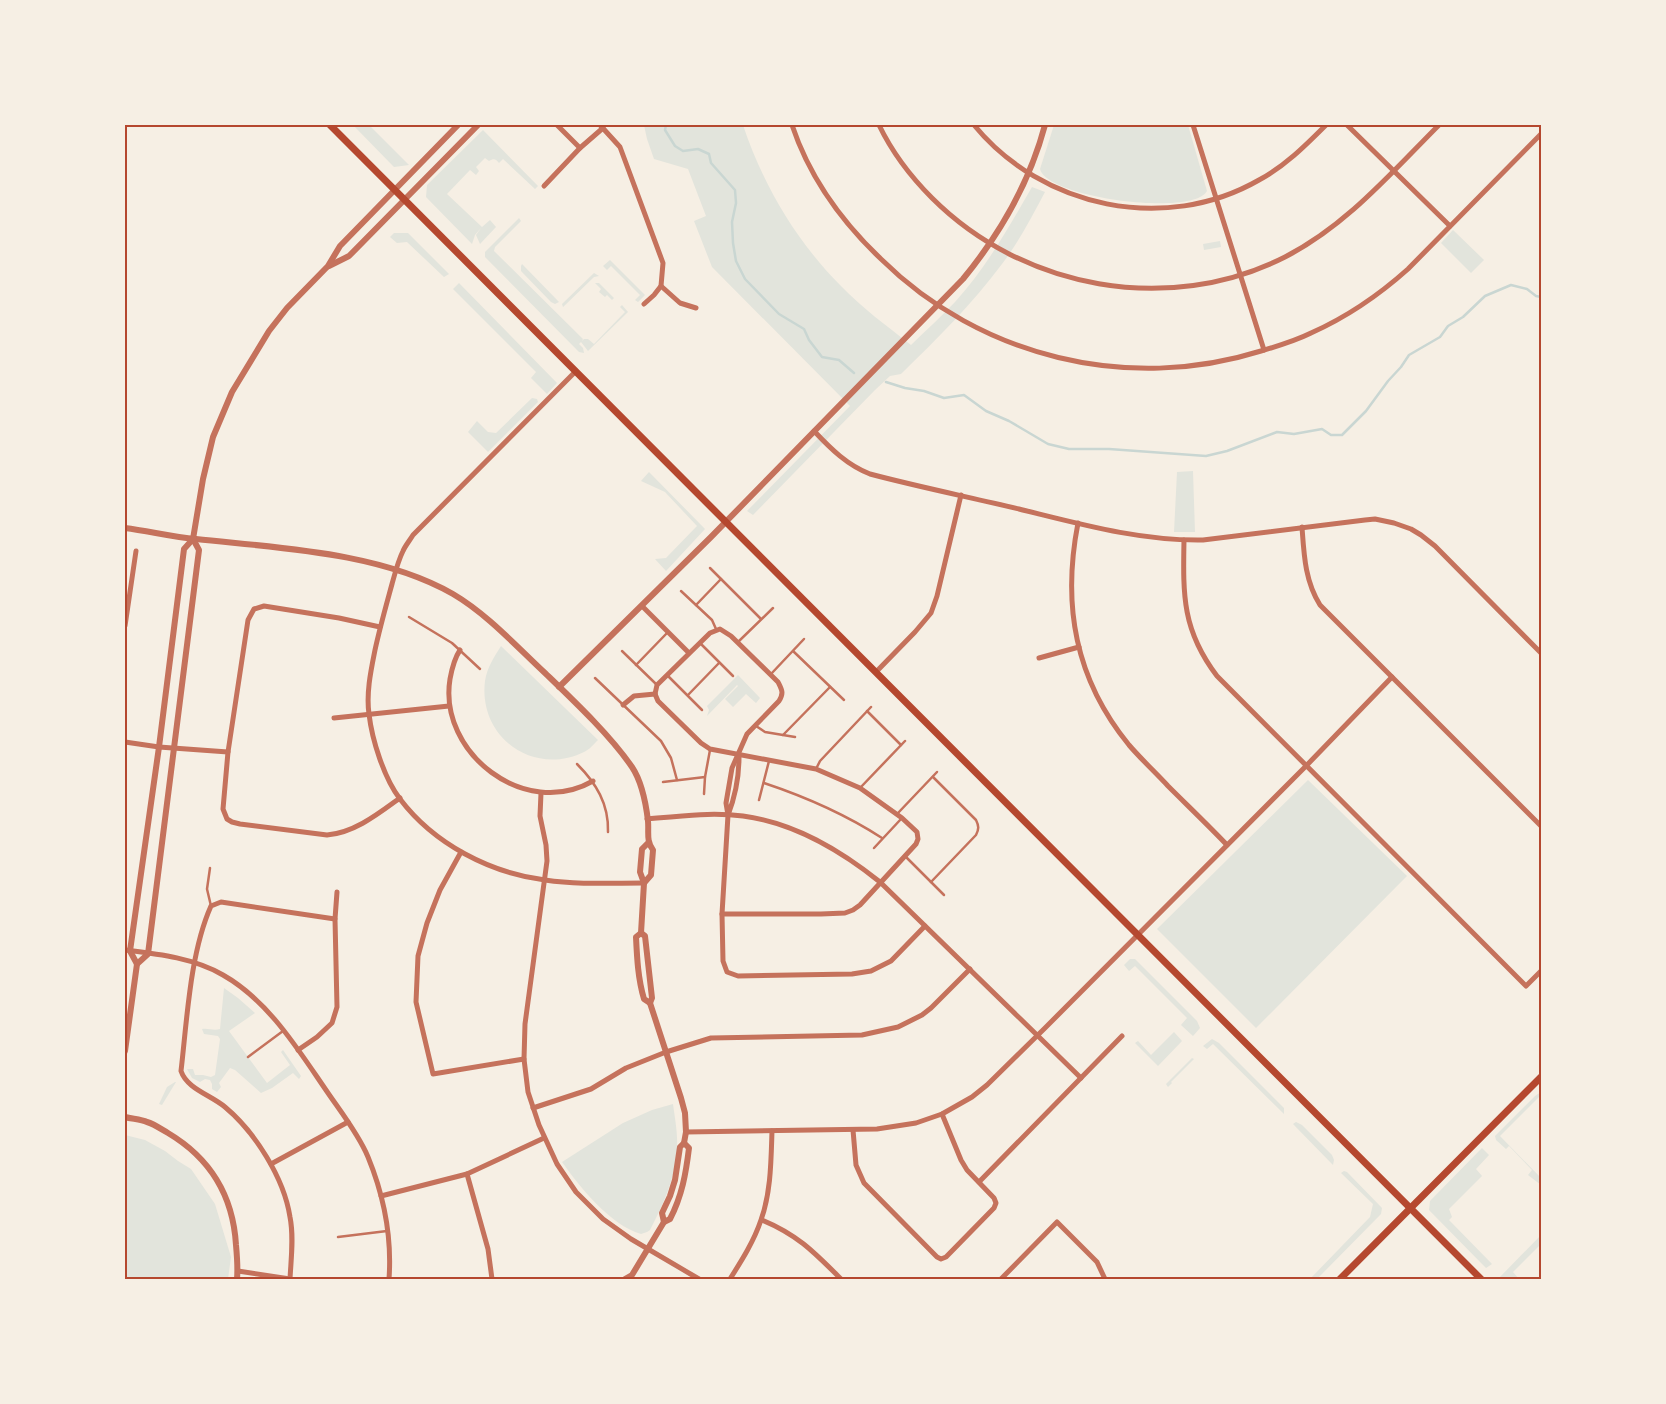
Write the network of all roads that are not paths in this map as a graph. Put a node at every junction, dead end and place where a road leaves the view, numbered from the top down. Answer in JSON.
{"nodes":[{"id":1,"x":330,"y":125,"type":"edge"},
{"id":2,"x":458,"y":125,"type":"edge"},
{"id":3,"x":478,"y":125,"type":"edge"},
{"id":4,"x":557,"y":125,"type":"edge"},
{"id":5,"x":792,"y":125,"type":"edge"},
{"id":6,"x":879,"y":125,"type":"edge"},
{"id":7,"x":974,"y":125,"type":"edge"},
{"id":8,"x":1046,"y":125,"type":"edge"},
{"id":9,"x":1193,"y":125,"type":"edge"},
{"id":10,"x":1326,"y":125,"type":"edge"},
{"id":11,"x":1347,"y":125,"type":"edge"},
{"id":12,"x":1439,"y":125,"type":"edge"},
{"id":13,"x":601,"y":126,"type":"edge"},
{"id":14,"x":1541,"y":134,"type":"edge"},
{"id":15,"x":580,"y":148,"type":"junction"},
{"id":16,"x":1394,"y":171,"type":"junction"},
{"id":17,"x":1028,"y":173,"type":"junction"},
{"id":18,"x":544,"y":186,"type":"dead end"},
{"id":19,"x":396,"y":190,"type":"junction"},
{"id":20,"x":1216,"y":199,"type":"junction"},
{"id":21,"x":405,"y":200,"type":"junction"},
{"id":22,"x":1450,"y":226,"type":"junction"},
{"id":23,"x":990,"y":243,"type":"junction"},
{"id":24,"x":328,"y":266,"type":"junction"},
{"id":25,"x":1240,"y":275,"type":"junction"},
{"id":26,"x":661,"y":286,"type":"junction"},
{"id":27,"x":644,"y":304,"type":"dead end"},
{"id":28,"x":939,"y":305,"type":"junction"},
{"id":29,"x":696,"y":308,"type":"dead end"},
{"id":30,"x":1264,"y":350,"type":"junction"},
{"id":31,"x":576,"y":371,"type":"junction"},
{"id":32,"x":814,"y":432,"type":"junction"},
{"id":33,"x":961,"y":495,"type":"junction"},
{"id":34,"x":726,"y":521,"type":"junction"},
{"id":35,"x":1078,"y":523,"type":"junction"},
{"id":36,"x":1302,"y":527,"type":"junction"},
{"id":37,"x":125,"y":528,"type":"edge"},
{"id":38,"x":193,"y":539,"type":"junction"},
{"id":39,"x":1184,"y":540,"type":"junction"},
{"id":40,"x":136,"y":551,"type":"dead end"},
{"id":41,"x":710,"y":568,"type":"dead end"},
{"id":42,"x":396,"y":570,"type":"junction"},
{"id":43,"x":128,"y":579,"type":"edge"},
{"id":44,"x":721,"y":579,"type":"junction"},
{"id":45,"x":681,"y":590,"type":"dead end"},
{"id":46,"x":695,"y":605,"type":"junction"},
{"id":47,"x":642,"y":606,"type":"junction"},
{"id":48,"x":773,"y":608,"type":"dead end"},
{"id":49,"x":409,"y":617,"type":"dead end"},
{"id":50,"x":761,"y":619,"type":"junction"},
{"id":51,"x":125,"y":626,"type":"edge"},
{"id":52,"x":380,"y":627,"type":"junction"},
{"id":53,"x":716,"y":629,"type":"junction"},
{"id":54,"x":668,"y":632,"type":"junction"},
{"id":55,"x":804,"y":639,"type":"dead end"},
{"id":56,"x":700,"y":643,"type":"junction"},
{"id":57,"x":737,"y":643,"type":"junction"},
{"id":58,"x":1079,"y":647,"type":"junction"},
{"id":59,"x":460,"y":650,"type":"junction"},
{"id":60,"x":622,"y":651,"type":"dead end"},
{"id":61,"x":793,"y":651,"type":"junction"},
{"id":62,"x":1541,"y":653,"type":"edge"},
{"id":63,"x":689,"y":654,"type":"junction"},
{"id":64,"x":1039,"y":658,"type":"dead end"},
{"id":65,"x":719,"y":663,"type":"junction"},
{"id":66,"x":636,"y":666,"type":"junction"},
{"id":67,"x":480,"y":669,"type":"dead end"},
{"id":68,"x":876,"y":672,"type":"junction"},
{"id":69,"x":667,"y":675,"type":"junction"},
{"id":70,"x":770,"y":675,"type":"junction"},
{"id":71,"x":733,"y":676,"type":"dead end"},
{"id":72,"x":1392,"y":677,"type":"junction"},
{"id":73,"x":595,"y":678,"type":"dead end"},
{"id":74,"x":657,"y":685,"type":"junction"},
{"id":75,"x":560,"y":687,"type":"junction"},
{"id":76,"x":830,"y":687,"type":"junction"},
{"id":77,"x":655,"y":694,"type":"junction"},
{"id":78,"x":688,"y":695,"type":"junction"},
{"id":79,"x":844,"y":700,"type":"dead end"},
{"id":80,"x":624,"y":705,"type":"junction"},
{"id":81,"x":450,"y":706,"type":"junction"},
{"id":82,"x":871,"y":708,"type":"dead end"},
{"id":83,"x":702,"y":710,"type":"dead end"},
{"id":84,"x":867,"y":711,"type":"junction"},
{"id":85,"x":369,"y":714,"type":"junction"},
{"id":86,"x":334,"y":718,"type":"dead end"},
{"id":87,"x":755,"y":725,"type":"junction"},
{"id":88,"x":783,"y":735,"type":"junction"},
{"id":89,"x":795,"y":736,"type":"dead end"},
{"id":90,"x":905,"y":741,"type":"dead end"},
{"id":91,"x":125,"y":742,"type":"edge"},
{"id":92,"x":901,"y":745,"type":"junction"},
{"id":93,"x":159,"y":746,"type":"junction"},
{"id":94,"x":174,"y":748,"type":"junction"},
{"id":95,"x":710,"y":749,"type":"junction"},
{"id":96,"x":228,"y":752,"type":"junction"},
{"id":97,"x":739,"y":754,"type":"junction"},
{"id":98,"x":770,"y":759,"type":"junction"},
{"id":99,"x":576,"y":764,"type":"dead end"},
{"id":100,"x":1306,"y":766,"type":"junction"},
{"id":101,"x":816,"y":769,"type":"junction"},
{"id":102,"x":937,"y":772,"type":"dead end"},
{"id":103,"x":705,"y":777,"type":"junction"},
{"id":104,"x":933,"y":777,"type":"junction"},
{"id":105,"x":677,"y":780,"type":"junction"},
{"id":106,"x":593,"y":781,"type":"junction"},
{"id":107,"x":663,"y":782,"type":"dead end"},
{"id":108,"x":764,"y":783,"type":"junction"},
{"id":109,"x":860,"y":788,"type":"junction"},
{"id":110,"x":541,"y":793,"type":"junction"},
{"id":111,"x":704,"y":794,"type":"dead end"},
{"id":112,"x":400,"y":798,"type":"junction"},
{"id":113,"x":759,"y":800,"type":"dead end"},
{"id":114,"x":728,"y":815,"type":"junction"},
{"id":115,"x":899,"y":816,"type":"junction"},
{"id":116,"x":647,"y":819,"type":"junction"},
{"id":117,"x":1541,"y":826,"type":"edge"},
{"id":118,"x":608,"y":832,"type":"dead end"},
{"id":119,"x":882,"y":838,"type":"junction"},
{"id":120,"x":648,"y":843,"type":"junction"},
{"id":121,"x":1227,"y":845,"type":"junction"},
{"id":122,"x":874,"y":848,"type":"dead end"},
{"id":123,"x":462,"y":852,"type":"junction"},
{"id":124,"x":906,"y":857,"type":"junction"},
{"id":125,"x":210,"y":868,"type":"dead end"},
{"id":126,"x":544,"y":880,"type":"junction"},
{"id":127,"x":880,"y":882,"type":"junction"},
{"id":128,"x":931,"y":882,"type":"junction"},
{"id":129,"x":644,"y":884,"type":"junction"},
{"id":130,"x":337,"y":892,"type":"dead end"},
{"id":131,"x":944,"y":895,"type":"dead end"},
{"id":132,"x":211,"y":906,"type":"junction"},
{"id":133,"x":722,"y":914,"type":"junction"},
{"id":134,"x":335,"y":919,"type":"junction"},
{"id":135,"x":925,"y":926,"type":"junction"},
{"id":136,"x":641,"y":933,"type":"junction"},
{"id":137,"x":1138,"y":935,"type":"junction"},
{"id":138,"x":127,"y":951,"type":"edge"},
{"id":139,"x":148,"y":954,"type":"junction"},
{"id":140,"x":195,"y":962,"type":"junction"},
{"id":141,"x":137,"y":964,"type":"junction"},
{"id":142,"x":970,"y":970,"type":"junction"},
{"id":143,"x":1541,"y":970,"type":"edge"},
{"id":144,"x":650,"y":1004,"type":"junction"},
{"id":145,"x":284,"y":1031,"type":"junction"},
{"id":146,"x":1038,"y":1035,"type":"junction"},
{"id":147,"x":1122,"y":1036,"type":"dead end"},
{"id":148,"x":298,"y":1050,"type":"junction"},
{"id":149,"x":125,"y":1052,"type":"edge"},
{"id":150,"x":666,"y":1052,"type":"junction"},
{"id":151,"x":248,"y":1057,"type":"dead end"},
{"id":152,"x":524,"y":1059,"type":"junction"},
{"id":153,"x":1541,"y":1077,"type":"edge"},
{"id":154,"x":1081,"y":1078,"type":"junction"},
{"id":155,"x":533,"y":1108,"type":"junction"},
{"id":156,"x":942,"y":1114,"type":"junction"},
{"id":157,"x":125,"y":1117,"type":"edge"},
{"id":158,"x":348,"y":1122,"type":"junction"},
{"id":159,"x":853,"y":1130,"type":"junction"},
{"id":160,"x":686,"y":1132,"type":"junction"},
{"id":161,"x":772,"y":1132,"type":"junction"},
{"id":162,"x":544,"y":1138,"type":"junction"},
{"id":163,"x":684,"y":1142,"type":"junction"},
{"id":164,"x":271,"y":1164,"type":"junction"},
{"id":165,"x":467,"y":1174,"type":"junction"},
{"id":166,"x":979,"y":1182,"type":"junction"},
{"id":167,"x":381,"y":1196,"type":"junction"},
{"id":168,"x":1410,"y":1208,"type":"junction"},
{"id":169,"x":762,"y":1220,"type":"junction"},
{"id":170,"x":664,"y":1222,"type":"junction"},
{"id":171,"x":388,"y":1231,"type":"junction"},
{"id":172,"x":338,"y":1237,"type":"dead end"},
{"id":173,"x":647,"y":1248,"type":"junction"},
{"id":174,"x":238,"y":1271,"type":"junction"},
{"id":175,"x":632,"y":1277,"type":"edge"},
{"id":176,"x":237,"y":1279,"type":"edge"},
{"id":177,"x":290,"y":1279,"type":"edge"},
{"id":178,"x":389,"y":1279,"type":"edge"},
{"id":179,"x":492,"y":1279,"type":"edge"},
{"id":180,"x":625,"y":1279,"type":"edge"},
{"id":181,"x":699,"y":1279,"type":"edge"},
{"id":182,"x":730,"y":1279,"type":"edge"},
{"id":183,"x":841,"y":1279,"type":"edge"},
{"id":184,"x":1002,"y":1279,"type":"edge"},
{"id":185,"x":1105,"y":1279,"type":"edge"},
{"id":186,"x":1340,"y":1279,"type":"edge"},
{"id":187,"x":1481,"y":1279,"type":"edge"}],
"edges":[{"from":1,"to":19,"type":"main road"},
{"from":2,"to":19,"type":"street"},
{"from":3,"to":21,"type":"street"},
{"from":4,"to":15,"type":"street"},
{"from":5,"to":28,"type":"street"},
{"from":6,"to":23,"type":"street"},
{"from":7,"to":17,"type":"street"},
{"from":8,"to":17,"type":"street"},
{"from":9,"to":20,"type":"street"},
{"from":10,"to":20,"type":"street"},
{"from":11,"to":16,"type":"street"},
{"from":12,"to":16,"type":"street"},
{"from":13,"to":15,"type":"street"},
{"from":13,"to":26,"type":"street"},
{"from":14,"to":22,"type":"street"},
{"from":15,"to":18,"type":"street"},
{"from":16,"to":22,"type":"street"},
{"from":16,"to":25,"type":"street"},
{"from":17,"to":20,"type":"street"},
{"from":17,"to":23,"type":"street"},
{"from":19,"to":21,"type":"main road"},
{"from":19,"to":24,"type":"street"},
{"from":20,"to":25,"type":"street"},
{"from":21,"to":24,"type":"street"},
{"from":21,"to":31,"type":"main road"},
{"from":22,"to":30,"type":"street"},
{"from":23,"to":25,"type":"street"},
{"from":23,"to":28,"type":"street"},
{"from":24,"to":38,"type":"street"},
{"from":25,"to":30,"type":"street"},
{"from":26,"to":27,"type":"street"},
{"from":26,"to":29,"type":"street"},
{"from":28,"to":30,"type":"street"},
{"from":28,"to":32,"type":"street"},
{"from":31,"to":34,"type":"main road"},
{"from":31,"to":42,"type":"street"},
{"from":32,"to":33,"type":"street"},
{"from":32,"to":34,"type":"street"},
{"from":33,"to":35,"type":"street"},
{"from":33,"to":68,"type":"street"},
{"from":34,"to":47,"type":"street"},
{"from":34,"to":68,"type":"main road"},
{"from":35,"to":39,"type":"street"},
{"from":35,"to":58,"type":"street"},
{"from":36,"to":39,"type":"street"},
{"from":36,"to":62,"type":"street"},
{"from":36,"to":72,"type":"street"},
{"from":37,"to":38,"type":"street"},
{"from":38,"to":42,"type":"street"},
{"from":38,"to":93,"type":"street"},
{"from":38,"to":94,"type":"street"},
{"from":39,"to":100,"type":"street"},
{"from":40,"to":43,"type":"street"},
{"from":41,"to":44,"type":"lane"},
{"from":42,"to":52,"type":"street"},
{"from":42,"to":75,"type":"street"},
{"from":43,"to":51,"type":"street"},
{"from":44,"to":46,"type":"lane"},
{"from":44,"to":50,"type":"lane"},
{"from":45,"to":46,"type":"lane"},
{"from":46,"to":53,"type":"lane"},
{"from":47,"to":54,"type":"street"},
{"from":47,"to":75,"type":"street"},
{"from":48,"to":50,"type":"lane"},
{"from":49,"to":59,"type":"lane"},
{"from":50,"to":57,"type":"lane"},
{"from":52,"to":85,"type":"street"},
{"from":52,"to":96,"type":"street"},
{"from":53,"to":56,"type":"street"},
{"from":53,"to":57,"type":"street"},
{"from":54,"to":63,"type":"street"},
{"from":54,"to":66,"type":"lane"},
{"from":55,"to":61,"type":"lane"},
{"from":56,"to":63,"type":"street"},
{"from":56,"to":65,"type":"lane"},
{"from":57,"to":70,"type":"street"},
{"from":58,"to":64,"type":"street"},
{"from":58,"to":121,"type":"street"},
{"from":59,"to":67,"type":"lane"},
{"from":59,"to":81,"type":"street"},
{"from":60,"to":66,"type":"lane"},
{"from":61,"to":70,"type":"lane"},
{"from":61,"to":76,"type":"lane"},
{"from":63,"to":69,"type":"street"},
{"from":65,"to":71,"type":"lane"},
{"from":65,"to":78,"type":"lane"},
{"from":66,"to":74,"type":"lane"},
{"from":68,"to":137,"type":"main road"},
{"from":69,"to":74,"type":"street"},
{"from":69,"to":78,"type":"lane"},
{"from":70,"to":87,"type":"street"},
{"from":72,"to":100,"type":"street"},
{"from":72,"to":117,"type":"street"},
{"from":73,"to":80,"type":"lane"},
{"from":74,"to":77,"type":"street"},
{"from":75,"to":116,"type":"street"},
{"from":76,"to":79,"type":"lane"},
{"from":76,"to":88,"type":"lane"},
{"from":77,"to":80,"type":"street"},
{"from":77,"to":95,"type":"street"},
{"from":78,"to":83,"type":"lane"},
{"from":80,"to":105,"type":"lane"},
{"from":81,"to":85,"type":"street"},
{"from":81,"to":110,"type":"street"},
{"from":82,"to":84,"type":"lane"},
{"from":84,"to":92,"type":"lane"},
{"from":84,"to":101,"type":"lane"},
{"from":85,"to":86,"type":"street"},
{"from":85,"to":112,"type":"street"},
{"from":87,"to":88,"type":"lane"},
{"from":87,"to":97,"type":"street"},
{"from":88,"to":89,"type":"lane"},
{"from":90,"to":92,"type":"lane"},
{"from":91,"to":93,"type":"street"},
{"from":92,"to":109,"type":"lane"},
{"from":93,"to":94,"type":"street"},
{"from":93,"to":138,"type":"street"},
{"from":94,"to":96,"type":"street"},
{"from":94,"to":139,"type":"street"},
{"from":95,"to":97,"type":"street"},
{"from":95,"to":103,"type":"lane"},
{"from":96,"to":112,"type":"street"},
{"from":97,"to":98,"type":"street"},
{"from":97,"to":114,"type":"street"},
{"from":98,"to":101,"type":"street"},
{"from":98,"to":108,"type":"lane"},
{"from":99,"to":106,"type":"lane"},
{"from":100,"to":121,"type":"street"},
{"from":100,"to":143,"type":"street"},
{"from":101,"to":109,"type":"street"},
{"from":102,"to":104,"type":"lane"},
{"from":103,"to":105,"type":"lane"},
{"from":103,"to":111,"type":"lane"},
{"from":104,"to":115,"type":"lane"},
{"from":104,"to":128,"type":"lane"},
{"from":105,"to":107,"type":"lane"},
{"from":106,"to":110,"type":"street"},
{"from":106,"to":118,"type":"lane"},
{"from":108,"to":113,"type":"lane"},
{"from":108,"to":119,"type":"lane"},
{"from":109,"to":115,"type":"street"},
{"from":110,"to":126,"type":"street"},
{"from":112,"to":123,"type":"street"},
{"from":114,"to":116,"type":"street"},
{"from":114,"to":127,"type":"street"},
{"from":114,"to":133,"type":"street"},
{"from":115,"to":119,"type":"lane"},
{"from":115,"to":124,"type":"street"},
{"from":116,"to":120,"type":"street"},
{"from":119,"to":122,"type":"lane"},
{"from":120,"to":129,"type":"street"},
{"from":120,"to":129,"type":"street"},
{"from":121,"to":137,"type":"street"},
{"from":123,"to":126,"type":"street"},
{"from":123,"to":152,"type":"street"},
{"from":124,"to":127,"type":"street"},
{"from":124,"to":128,"type":"lane"},
{"from":125,"to":132,"type":"lane"},
{"from":126,"to":129,"type":"street"},
{"from":126,"to":152,"type":"street"},
{"from":127,"to":133,"type":"street"},
{"from":127,"to":135,"type":"street"},
{"from":128,"to":131,"type":"lane"},
{"from":129,"to":136,"type":"street"},
{"from":130,"to":134,"type":"street"},
{"from":132,"to":134,"type":"street"},
{"from":132,"to":140,"type":"street"},
{"from":133,"to":135,"type":"street"},
{"from":134,"to":148,"type":"street"},
{"from":135,"to":142,"type":"street"},
{"from":136,"to":144,"type":"street"},
{"from":136,"to":144,"type":"street"},
{"from":137,"to":146,"type":"street"},
{"from":137,"to":168,"type":"main road"},
{"from":138,"to":139,"type":"street"},
{"from":138,"to":141,"type":"street"},
{"from":139,"to":140,"type":"street"},
{"from":139,"to":141,"type":"street"},
{"from":140,"to":145,"type":"street"},
{"from":140,"to":164,"type":"street"},
{"from":141,"to":149,"type":"street"},
{"from":142,"to":146,"type":"street"},
{"from":142,"to":150,"type":"street"},
{"from":144,"to":150,"type":"street"},
{"from":145,"to":148,"type":"street"},
{"from":145,"to":151,"type":"lane"},
{"from":146,"to":154,"type":"street"},
{"from":146,"to":156,"type":"street"},
{"from":147,"to":154,"type":"street"},
{"from":148,"to":158,"type":"street"},
{"from":150,"to":155,"type":"street"},
{"from":150,"to":160,"type":"street"},
{"from":152,"to":155,"type":"street"},
{"from":153,"to":168,"type":"main road"},
{"from":154,"to":166,"type":"street"},
{"from":155,"to":162,"type":"street"},
{"from":156,"to":159,"type":"street"},
{"from":156,"to":166,"type":"street"},
{"from":157,"to":174,"type":"street"},
{"from":158,"to":164,"type":"street"},
{"from":158,"to":167,"type":"street"},
{"from":159,"to":161,"type":"street"},
{"from":159,"to":166,"type":"street"},
{"from":160,"to":161,"type":"street"},
{"from":160,"to":163,"type":"street"},
{"from":161,"to":169,"type":"street"},
{"from":162,"to":165,"type":"street"},
{"from":162,"to":173,"type":"street"},
{"from":163,"to":170,"type":"street"},
{"from":163,"to":170,"type":"street"},
{"from":164,"to":177,"type":"street"},
{"from":165,"to":167,"type":"street"},
{"from":165,"to":179,"type":"street"},
{"from":167,"to":171,"type":"street"},
{"from":168,"to":186,"type":"main road"},
{"from":168,"to":187,"type":"main road"},
{"from":169,"to":182,"type":"street"},
{"from":169,"to":183,"type":"street"},
{"from":170,"to":173,"type":"street"},
{"from":171,"to":172,"type":"lane"},
{"from":171,"to":178,"type":"street"},
{"from":173,"to":175,"type":"street"},
{"from":173,"to":181,"type":"street"},
{"from":174,"to":176,"type":"street"},
{"from":174,"to":177,"type":"street"},
{"from":175,"to":180,"type":"street"},
{"from":184,"to":185,"type":"street"}]}
